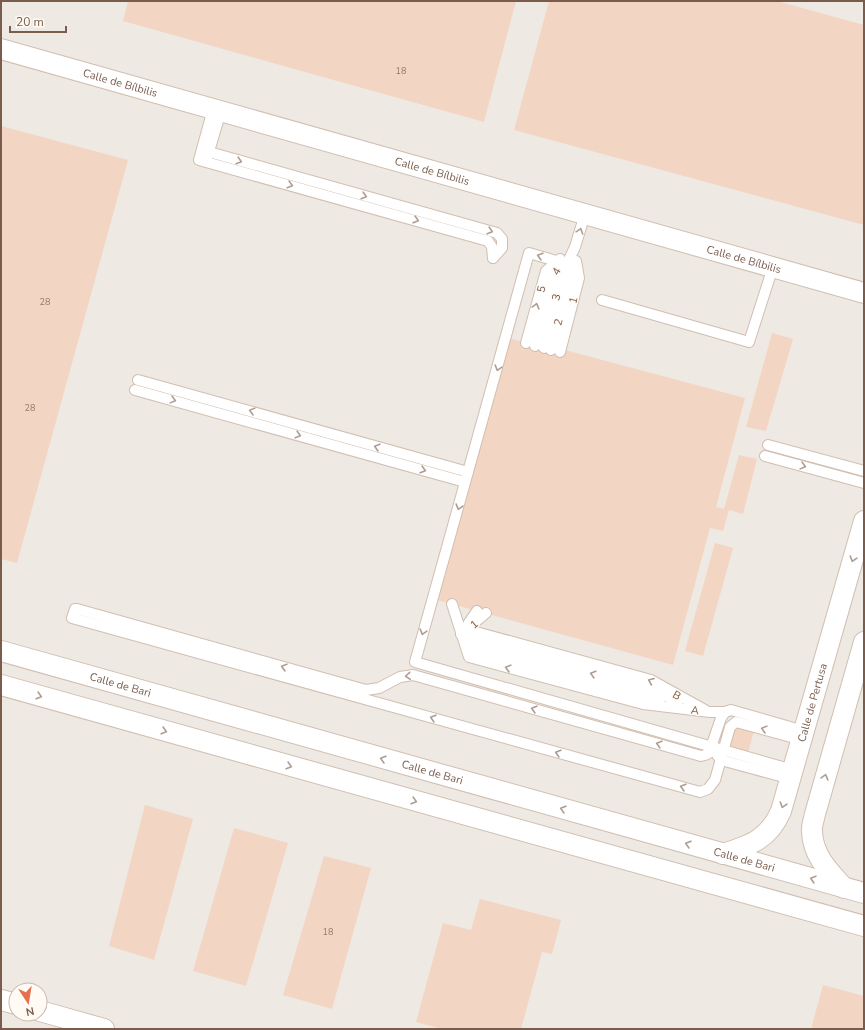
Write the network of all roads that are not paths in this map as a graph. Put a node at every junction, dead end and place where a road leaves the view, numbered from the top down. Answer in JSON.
{"nodes":[{"id":1,"x":1,"y":49,"type":"edge"},
{"id":2,"x":217,"y":110,"type":"junction"},
{"id":3,"x":585,"y":214,"type":"junction"},
{"id":4,"x":574,"y":247,"type":"junction"},
{"id":5,"x":493,"y":258,"type":"dead end"},
{"id":6,"x":567,"y":264,"type":"junction"},
{"id":7,"x":773,"y":267,"type":"junction"},
{"id":8,"x":864,"y":293,"type":"edge"},
{"id":9,"x":602,"y":300,"type":"dead end"},
{"id":10,"x":543,"y":348,"type":"junction"},
{"id":11,"x":138,"y":380,"type":"dead end"},
{"id":12,"x":135,"y":390,"type":"dead end"},
{"id":13,"x":768,"y":445,"type":"dead end"},
{"id":14,"x":765,"y":456,"type":"dead end"},
{"id":15,"x":864,"y":471,"type":"edge"},
{"id":16,"x":468,"y":472,"type":"junction"},
{"id":17,"x":465,"y":482,"type":"junction"},
{"id":18,"x":864,"y":483,"type":"edge"},
{"id":19,"x":864,"y":521,"type":"edge"},
{"id":20,"x":469,"y":609,"type":"junction"},
{"id":21,"x":461,"y":634,"type":"junction"},
{"id":22,"x":864,"y":642,"type":"edge"},
{"id":23,"x":1,"y":652,"type":"edge"},
{"id":24,"x":1,"y":685,"type":"edge"},
{"id":25,"x":710,"y":712,"type":"junction"},
{"id":26,"x":723,"y":715,"type":"junction"},
{"id":27,"x":736,"y":722,"type":"junction"},
{"id":28,"x":803,"y":735,"type":"junction"},
{"id":29,"x":712,"y":746,"type":"junction"},
{"id":30,"x":722,"y":755,"type":"junction"},
{"id":31,"x":792,"y":774,"type":"junction"},
{"id":32,"x":723,"y":854,"type":"junction"},
{"id":33,"x":844,"y":888,"type":"junction"},
{"id":34,"x":864,"y":893,"type":"edge"},
{"id":35,"x":864,"y":926,"type":"edge"},
{"id":36,"x":48,"y":1013,"type":"edge"},
{"id":37,"x":104,"y":1029,"type":"edge"}],
"edges":[{"from":1,"to":2,"type":"street","name":"Calle de Bílbilis"},
{"from":2,"to":3,"type":"street","name":"Calle de Bílbilis"},
{"from":2,"to":5,"type":"lane","one_way":true},
{"from":4,"to":3,"type":"lane","one_way":true},
{"from":3,"to":7,"type":"street","name":"Calle de Bílbilis"},
{"from":4,"to":6,"type":"lane","name":"1"},
{"from":4,"to":6,"type":"lane","name":"4"},
{"from":6,"to":10,"type":"lane","name":"3"},
{"from":6,"to":10,"type":"lane","name":"1"},
{"from":10,"to":6,"type":"lane","name":"5","one_way":true},
{"from":6,"to":16,"type":"lane","one_way":true},
{"from":7,"to":8,"type":"street","name":"Calle de Bílbilis"},
{"from":7,"to":9,"type":"lane"},
{"from":16,"to":11,"type":"lane","one_way":true},
{"from":12,"to":17,"type":"lane","one_way":true},
{"from":13,"to":15,"type":"lane"},
{"from":14,"to":18,"type":"lane","one_way":true},
{"from":16,"to":17,"type":"lane"},
{"from":17,"to":29,"type":"lane","one_way":true},
{"from":19,"to":28,"type":"street","name":"Calle de Pertusa","one_way":true},
{"from":20,"to":21,"type":"lane","name":"1"},
{"from":20,"to":21,"type":"lane"},
{"from":20,"to":21,"type":"lane"},
{"from":25,"to":21,"type":"lane","name":"B","one_way":true},
{"from":25,"to":21,"type":"lane","name":"A","one_way":true},
{"from":33,"to":22,"type":"street","one_way":true},
{"from":32,"to":23,"type":"street","name":"Calle de Bari","one_way":true},
{"from":24,"to":35,"type":"street","one_way":true},
{"from":25,"to":26,"type":"lane"},
{"from":26,"to":27,"type":"lane"},
{"from":26,"to":28,"type":"lane"},
{"from":26,"to":29,"type":"lane"},
{"from":28,"to":27,"type":"lane","one_way":true},
{"from":27,"to":30,"type":"lane"},
{"from":28,"to":31,"type":"street","name":"Calle de Pertusa"},
{"from":29,"to":30,"type":"lane"},
{"from":29,"to":30,"type":"lane"},
{"from":30,"to":31,"type":"lane"},
{"from":31,"to":32,"type":"street","name":"Calle de Pertusa","one_way":true},
{"from":33,"to":32,"type":"street","name":"Calle de Bari","one_way":true},
{"from":33,"to":34,"type":"street","name":"Calle de Bari"},
{"from":36,"to":37,"type":"street"}]}
